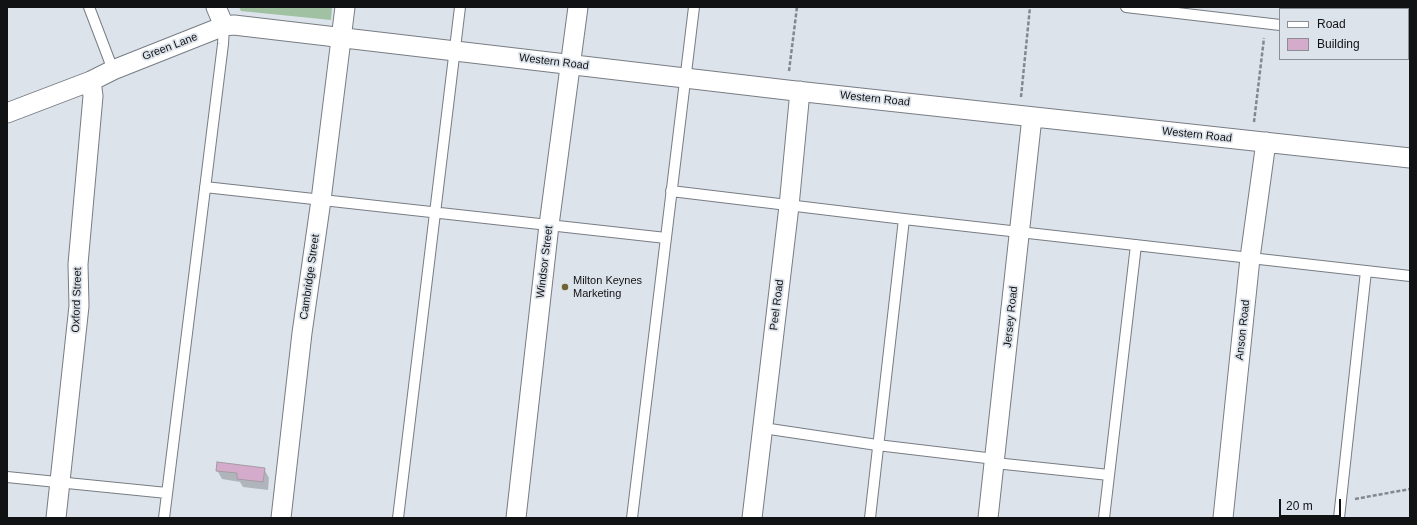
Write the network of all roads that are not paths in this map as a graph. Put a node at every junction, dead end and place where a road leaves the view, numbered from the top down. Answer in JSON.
{"nodes":[{"id":1,"x":89,"y":7,"type":"edge"},
{"id":2,"x":216,"y":7,"type":"edge"},
{"id":3,"x":345,"y":7,"type":"edge"},
{"id":4,"x":460,"y":7,"type":"edge"},
{"id":5,"x":578,"y":7,"type":"edge"},
{"id":6,"x":694,"y":7,"type":"edge"},
{"id":7,"x":1126,"y":7,"type":"edge"},
{"id":8,"x":1151,"y":8,"type":"edge"},
{"id":9,"x":1279,"y":25,"type":"edge"},
{"id":10,"x":224,"y":26,"type":"junction"},
{"id":11,"x":341,"y":37,"type":"junction"},
{"id":12,"x":454,"y":50,"type":"junction"},
{"id":13,"x":571,"y":64,"type":"junction"},
{"id":14,"x":113,"y":70,"type":"junction"},
{"id":15,"x":685,"y":77,"type":"junction"},
{"id":16,"x":91,"y":81,"type":"junction"},
{"id":17,"x":793,"y":90,"type":"junction"},
{"id":18,"x":7,"y":113,"type":"edge"},
{"id":19,"x":1026,"y":116,"type":"junction"},
{"id":20,"x":1259,"y":142,"type":"junction"},
{"id":21,"x":1410,"y":158,"type":"edge"},
{"id":22,"x":205,"y":187,"type":"junction"},
{"id":23,"x":672,"y":191,"type":"junction"},
{"id":24,"x":321,"y":200,"type":"junction"},
{"id":25,"x":789,"y":206,"type":"junction"},
{"id":26,"x":435,"y":212,"type":"junction"},
{"id":27,"x":904,"y":219,"type":"junction"},
{"id":28,"x":549,"y":225,"type":"junction"},
{"id":29,"x":1020,"y":232,"type":"junction"},
{"id":30,"x":666,"y":238,"type":"junction"},
{"id":31,"x":1136,"y":245,"type":"junction"},
{"id":32,"x":1250,"y":258,"type":"junction"},
{"id":33,"x":1366,"y":271,"type":"junction"},
{"id":34,"x":1410,"y":276,"type":"edge"},
{"id":35,"x":763,"y":428,"type":"junction"},
{"id":36,"x":877,"y":445,"type":"junction"},
{"id":37,"x":995,"y":461,"type":"junction"},
{"id":38,"x":1109,"y":475,"type":"junction"},
{"id":39,"x":7,"y":477,"type":"edge"},
{"id":40,"x":59,"y":483,"type":"junction"},
{"id":41,"x":167,"y":492,"type":"junction"},
{"id":42,"x":56,"y":518,"type":"edge"},
{"id":43,"x":164,"y":518,"type":"edge"},
{"id":44,"x":281,"y":518,"type":"edge"},
{"id":45,"x":398,"y":518,"type":"edge"},
{"id":46,"x":516,"y":518,"type":"edge"},
{"id":47,"x":632,"y":518,"type":"edge"},
{"id":48,"x":752,"y":518,"type":"edge"},
{"id":49,"x":870,"y":518,"type":"edge"},
{"id":50,"x":988,"y":518,"type":"edge"},
{"id":51,"x":1104,"y":518,"type":"edge"},
{"id":52,"x":1223,"y":518,"type":"edge"},
{"id":53,"x":1340,"y":518,"type":"edge"}],
"edges":[{"from":1,"to":14,"type":"lane"},
{"from":2,"to":10,"type":"street"},
{"from":3,"to":11,"type":"street","name":"Cambridge Street"},
{"from":4,"to":12,"type":"lane"},
{"from":5,"to":13,"type":"street","name":"Windsor Street"},
{"from":6,"to":15,"type":"lane"},
{"from":7,"to":8,"type":"lane"},
{"from":8,"to":9,"type":"lane"},
{"from":10,"to":11,"type":"street","name":"Green Lane"},
{"from":10,"to":14,"type":"street","name":"Green Lane"},
{"from":10,"to":22,"type":"lane"},
{"from":11,"to":12,"type":"street","name":"Western Road"},
{"from":11,"to":24,"type":"street","name":"Cambridge Street"},
{"from":12,"to":13,"type":"street","name":"Western Road"},
{"from":12,"to":26,"type":"lane"},
{"from":13,"to":15,"type":"street","name":"Western Road"},
{"from":13,"to":28,"type":"street","name":"Windsor Street"},
{"from":14,"to":16,"type":"street","name":"Green Lane"},
{"from":15,"to":17,"type":"street","name":"Western Road"},
{"from":15,"to":23,"type":"lane"},
{"from":16,"to":18,"type":"street","name":"Green Lane"},
{"from":16,"to":40,"type":"street","name":"Oxford Street"},
{"from":17,"to":19,"type":"street","name":"Western Road"},
{"from":17,"to":25,"type":"street","name":"Peel Road"},
{"from":19,"to":20,"type":"street","name":"Western Road"},
{"from":19,"to":29,"type":"street","name":"Jersey Road"},
{"from":20,"to":21,"type":"street","name":"Western Road"},
{"from":20,"to":32,"type":"street","name":"Anson Road"},
{"from":22,"to":24,"type":"lane"},
{"from":22,"to":41,"type":"lane"},
{"from":23,"to":25,"type":"lane"},
{"from":23,"to":30,"type":"lane"},
{"from":24,"to":26,"type":"lane"},
{"from":24,"to":44,"type":"street","name":"Cambridge Street"},
{"from":25,"to":27,"type":"lane"},
{"from":25,"to":35,"type":"street","name":"Peel Road"},
{"from":26,"to":28,"type":"lane"},
{"from":26,"to":45,"type":"lane"},
{"from":27,"to":29,"type":"lane"},
{"from":27,"to":36,"type":"lane"},
{"from":28,"to":30,"type":"lane"},
{"from":28,"to":46,"type":"street","name":"Windsor Street"},
{"from":29,"to":31,"type":"lane"},
{"from":29,"to":37,"type":"street","name":"Jersey Road"},
{"from":30,"to":47,"type":"lane"},
{"from":31,"to":32,"type":"lane"},
{"from":31,"to":38,"type":"lane"},
{"from":32,"to":33,"type":"lane"},
{"from":32,"to":52,"type":"street","name":"Anson Road"},
{"from":33,"to":34,"type":"lane"},
{"from":33,"to":53,"type":"lane"},
{"from":35,"to":36,"type":"lane"},
{"from":35,"to":48,"type":"street","name":"Peel Road"},
{"from":36,"to":37,"type":"lane"},
{"from":36,"to":49,"type":"lane"},
{"from":37,"to":38,"type":"lane"},
{"from":37,"to":50,"type":"street","name":"Jersey Road"},
{"from":38,"to":51,"type":"lane"},
{"from":39,"to":40,"type":"lane"},
{"from":40,"to":41,"type":"lane"},
{"from":40,"to":42,"type":"street","name":"Oxford Street"},
{"from":41,"to":43,"type":"lane"}]}
